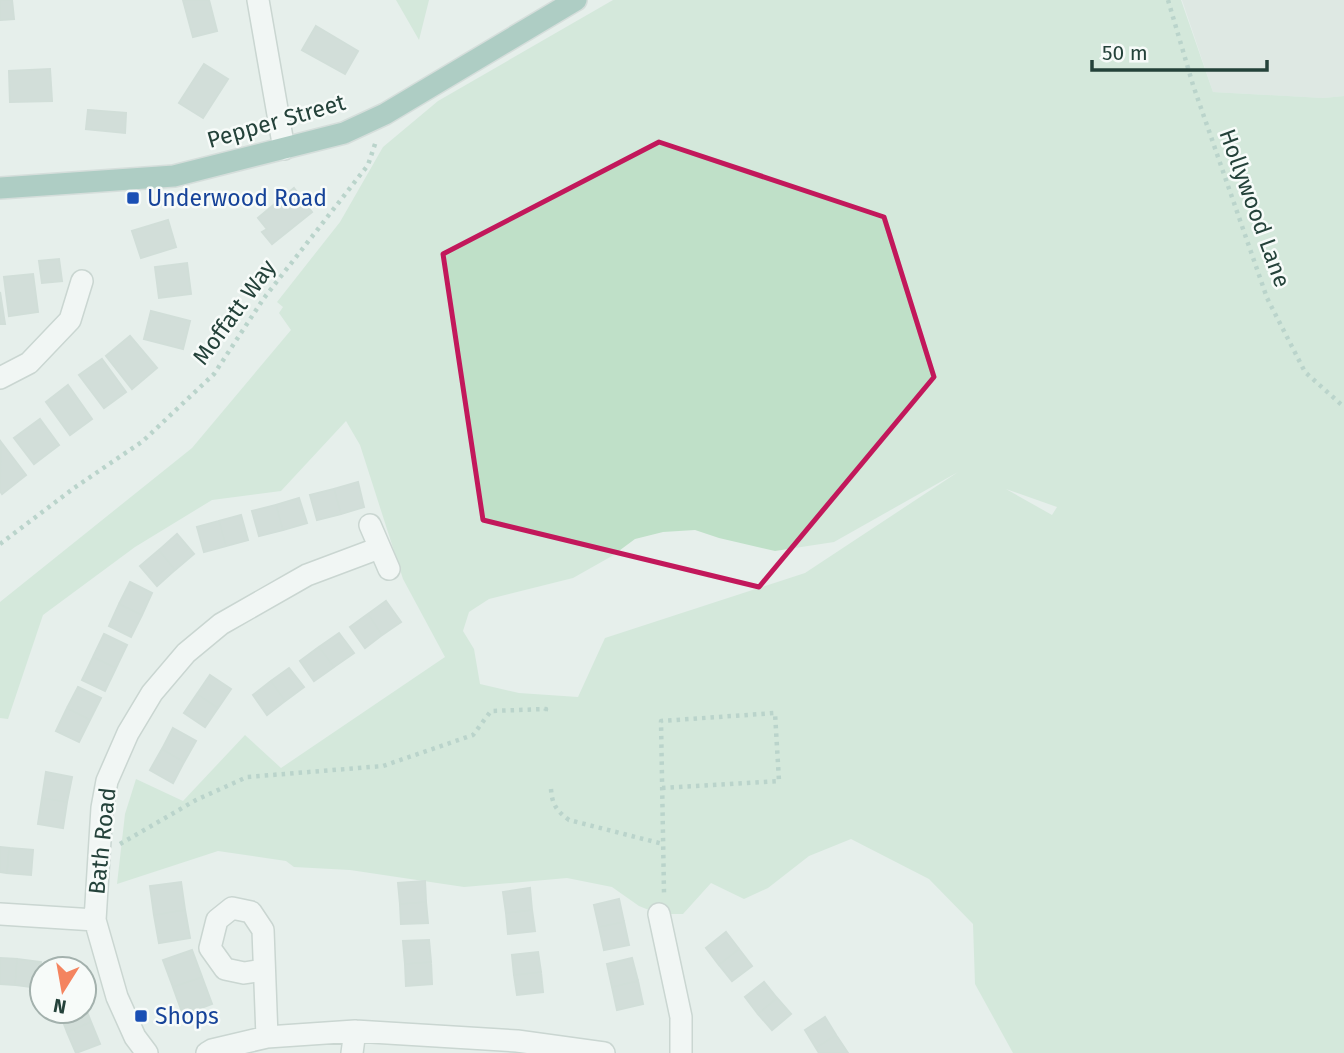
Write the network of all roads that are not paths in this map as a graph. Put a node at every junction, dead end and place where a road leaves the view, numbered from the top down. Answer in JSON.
{"nodes":[{"id":1,"x":258,"y":0,"type":"edge"},
{"id":2,"x":576,"y":0,"type":"edge"},
{"id":3,"x":284,"y":149,"type":"junction"},
{"id":4,"x":0,"y":188,"type":"edge"},
{"id":5,"x":82,"y":281,"type":"dead end"},
{"id":6,"x":0,"y":378,"type":"edge"},
{"id":7,"x":370,"y":525,"type":"dead end"},
{"id":8,"x":380,"y":548,"type":"junction"},
{"id":9,"x":389,"y":569,"type":"dead end"},
{"id":10,"x":0,"y":914,"type":"edge"},
{"id":11,"x":659,"y":914,"type":"road end"},
{"id":12,"x":95,"y":920,"type":"junction"},
{"id":13,"x":263,"y":971,"type":"dead end"},
{"id":14,"x":355,"y":1031,"type":"junction"},
{"id":15,"x":267,"y":1037,"type":"junction"},
{"id":16,"x":147,"y":1053,"type":"edge"},
{"id":17,"x":207,"y":1053,"type":"edge"},
{"id":18,"x":352,"y":1053,"type":"edge"},
{"id":19,"x":604,"y":1053,"type":"edge"},
{"id":20,"x":681,"y":1053,"type":"edge"}],
"edges":[{"from":1,"to":3,"type":"street"},
{"from":2,"to":3,"type":"main road","name":"Pepper Street"},
{"from":3,"to":4,"type":"main road","name":"Pepper Street"},
{"from":5,"to":6,"type":"street"},
{"from":7,"to":8,"type":"street"},
{"from":8,"to":9,"type":"street"},
{"from":8,"to":12,"type":"street","name":"Bath Road"},
{"from":10,"to":12,"type":"street"},
{"from":11,"to":20,"type":"street"},
{"from":12,"to":16,"type":"street","name":"Bath Road"},
{"from":13,"to":15,"type":"street"},
{"from":14,"to":15,"type":"street"},
{"from":14,"to":18,"type":"street"},
{"from":14,"to":19,"type":"street"},
{"from":15,"to":17,"type":"street"}]}
